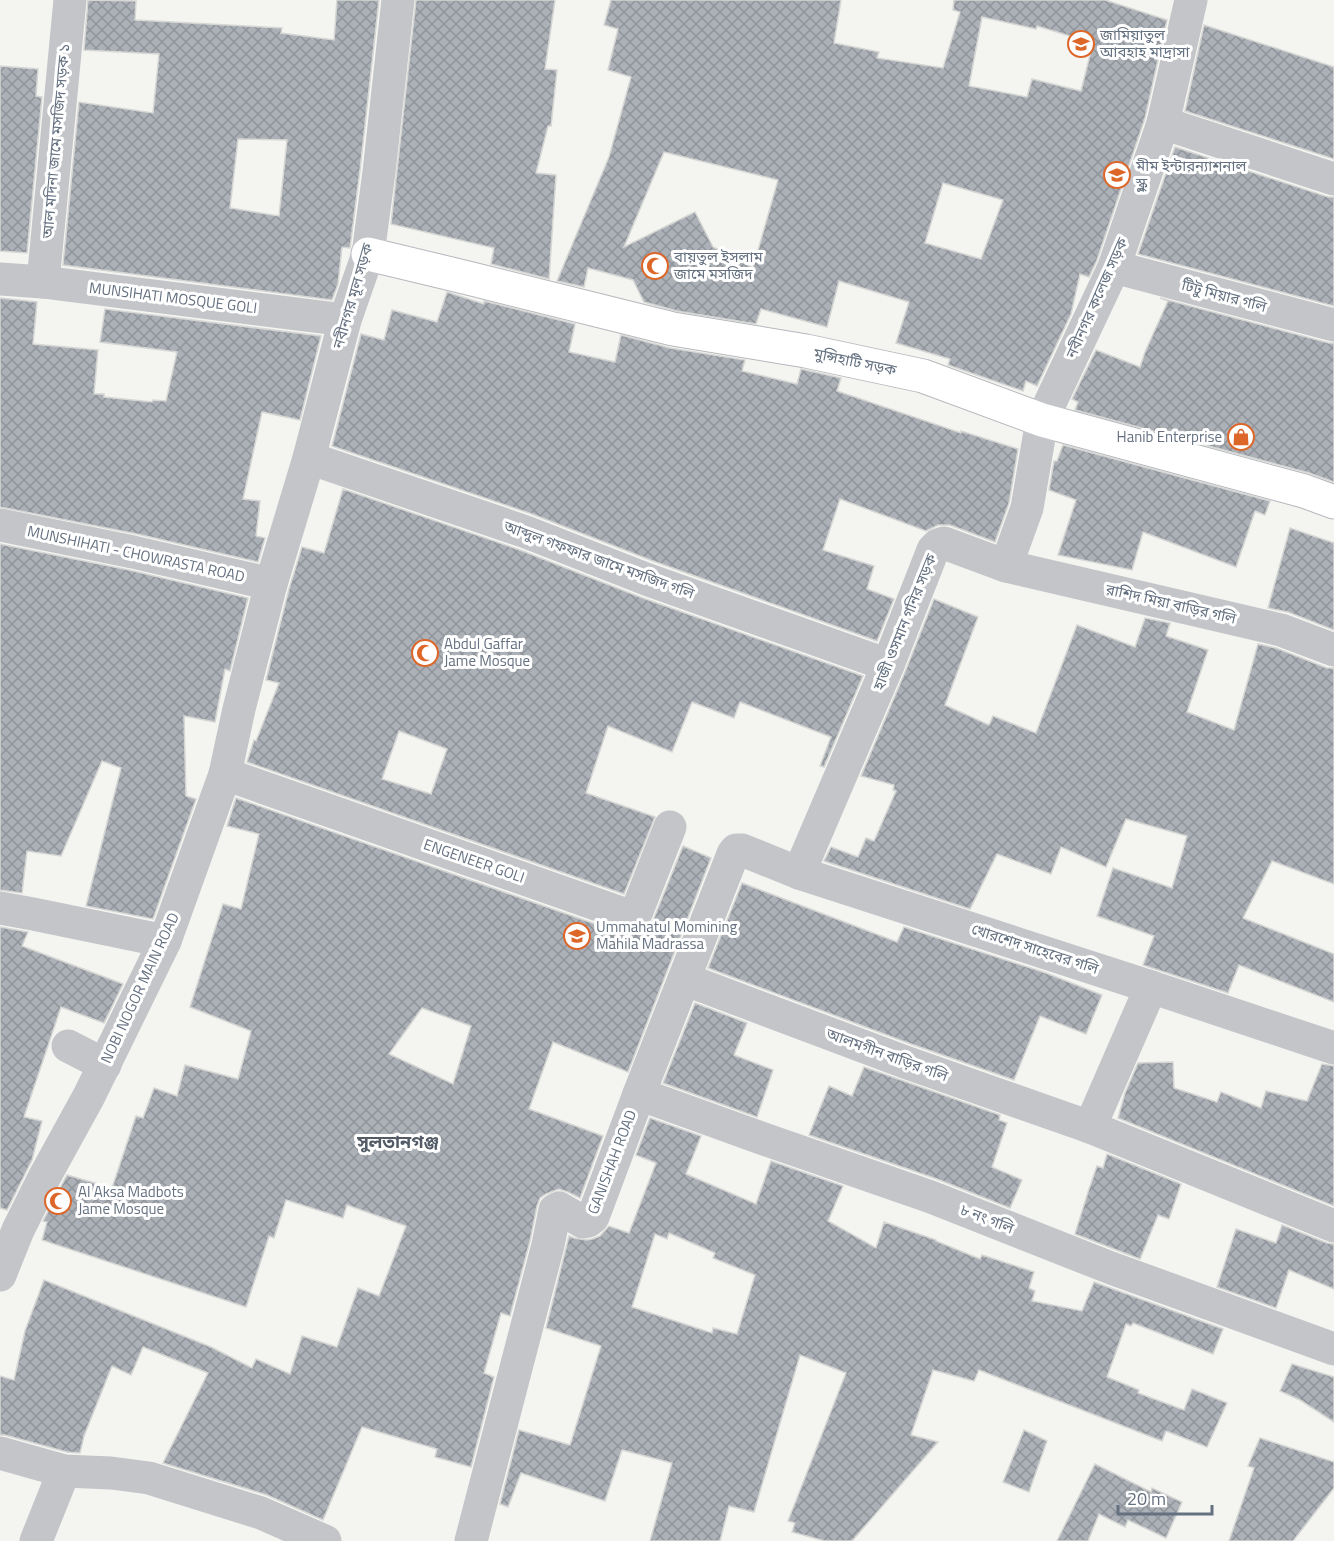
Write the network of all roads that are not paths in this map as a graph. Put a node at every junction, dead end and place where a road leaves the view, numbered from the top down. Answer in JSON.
{"nodes":[{"id":1,"x":70,"y":0,"type":"edge"},
{"id":2,"x":398,"y":0,"type":"edge"},
{"id":3,"x":1191,"y":0,"type":"edge"},
{"id":4,"x":1163,"y":123,"type":"junction"},
{"id":5,"x":1334,"y":179,"type":"edge"},
{"id":6,"x":368,"y":254,"type":"junction"},
{"id":7,"x":1114,"y":267,"type":"junction"},
{"id":8,"x":0,"y":279,"type":"edge"},
{"id":9,"x":43,"y":282,"type":"junction"},
{"id":10,"x":345,"y":320,"type":"junction"},
{"id":11,"x":1334,"y":325,"type":"edge"},
{"id":12,"x":1042,"y":420,"type":"junction"},
{"id":13,"x":309,"y":458,"type":"junction"},
{"id":14,"x":1334,"y":502,"type":"edge"},
{"id":15,"x":0,"y":525,"type":"edge"},
{"id":16,"x":1006,"y":566,"type":"junction"},
{"id":17,"x":271,"y":584,"type":"junction"},
{"id":18,"x":1334,"y":650,"type":"edge"},
{"id":19,"x":888,"y":665,"type":"junction"},
{"id":20,"x":225,"y":774,"type":"junction"},
{"id":21,"x":670,"y":826,"type":"dead end"},
{"id":22,"x":736,"y":850,"type":"joint"},
{"id":23,"x":799,"y":873,"type":"junction"},
{"id":24,"x":0,"y":908,"type":"edge"},
{"id":25,"x":165,"y":941,"type":"junction"},
{"id":26,"x":684,"y":979,"type":"junction"},
{"id":27,"x":1151,"y":987,"type":"junction"},
{"id":28,"x":68,"y":1046,"type":"dead end"},
{"id":29,"x":1334,"y":1048,"type":"edge"},
{"id":30,"x":105,"y":1065,"type":"junction"},
{"id":31,"x":639,"y":1094,"type":"junction"},
{"id":32,"x":1090,"y":1127,"type":"junction"},
{"id":33,"x":1334,"y":1226,"type":"edge"},
{"id":34,"x":0,"y":1275,"type":"edge"},
{"id":35,"x":1334,"y":1349,"type":"edge"},
{"id":36,"x":0,"y":1454,"type":"edge"},
{"id":37,"x":64,"y":1471,"type":"junction"},
{"id":38,"x":36,"y":1541,"type":"edge"},
{"id":39,"x":325,"y":1541,"type":"edge"},
{"id":40,"x":471,"y":1541,"type":"edge"}],
"edges":[{"from":1,"to":9,"type":"street","name":"আল মদিনা জামে মসজিদ সড়ক ১"},
{"from":2,"to":6,"type":"street","name":"নবীনগর মূল সড়ক"},
{"from":3,"to":4,"type":"street","name":"নবীনগর কলেজ সড়ক"},
{"from":4,"to":5,"type":"street"},
{"from":4,"to":7,"type":"street","name":"নবীনগর কলেজ সড়ক"},
{"from":6,"to":10,"type":"street","name":"নবীনগর মূল সড়ক"},
{"from":6,"to":12,"type":"street","name":"মুন্সিহাটি সড়ক"},
{"from":7,"to":11,"type":"street","name":"টিটু মিয়ার গলি"},
{"from":7,"to":12,"type":"street","name":"নবীনগর কলেজ সড়ক"},
{"from":8,"to":9,"type":"street","name":"MUNSIHATI MOSQUE GOLI"},
{"from":9,"to":10,"type":"street","name":"MUNSIHATI MOSQUE GOLI"},
{"from":10,"to":13,"type":"street","name":"নবীনগর মূল সড়ক"},
{"from":12,"to":14,"type":"street","name":"মুন্সিহাটি সড়ক"},
{"from":12,"to":16,"type":"street"},
{"from":13,"to":17,"type":"street","name":"নবীনগর মূল সড়ক"},
{"from":13,"to":19,"type":"street","name":"আব্দুল গফফার জামে মসজিদ গলি"},
{"from":15,"to":17,"type":"street","name":"MUNSHIHATI - CHOWRASTA ROAD"},
{"from":16,"to":18,"type":"street","name":"রাশিদ মিয়া বাড়ির গলি"},
{"from":16,"to":19,"type":"street","name":"হাজী ওসমান গনির সড়ক"},
{"from":17,"to":20,"type":"street","name":"NOBI NOGOR MAIN ROAD"},
{"from":19,"to":23,"type":"street","name":"হাজী ওসমান গনির সড়ক"},
{"from":20,"to":21,"type":"street","name":"ENGENEER GOLI"},
{"from":20,"to":25,"type":"street","name":"NOBI NOGOR MAIN ROAD"},
{"from":22,"to":23,"type":"street","name":"খোরশেদ সাহেবের গলি"},
{"from":22,"to":26,"type":"street","name":"GANISHAH ROAD"},
{"from":23,"to":27,"type":"street","name":"খোরশেদ সাহেবের গলি"},
{"from":24,"to":25,"type":"street"},
{"from":25,"to":30,"type":"street","name":"NOBI NOGOR MAIN ROAD"},
{"from":26,"to":31,"type":"street","name":"GANISHAH ROAD"},
{"from":26,"to":32,"type":"street","name":"আলমগীন বাড়ির গলি"},
{"from":27,"to":29,"type":"street","name":"খোরশেদ সাহেবের গলি"},
{"from":27,"to":32,"type":"street"},
{"from":28,"to":30,"type":"street"},
{"from":30,"to":34,"type":"street","name":"NOBI NOGOR MAIN ROAD"},
{"from":31,"to":35,"type":"street","name":"৮ নং গলি"},
{"from":31,"to":40,"type":"street","name":"GANISHAH ROAD"},
{"from":32,"to":33,"type":"street","name":"আলমগীন বাড়ির গলি"},
{"from":36,"to":37,"type":"street"},
{"from":37,"to":38,"type":"street"},
{"from":37,"to":39,"type":"street"}]}
